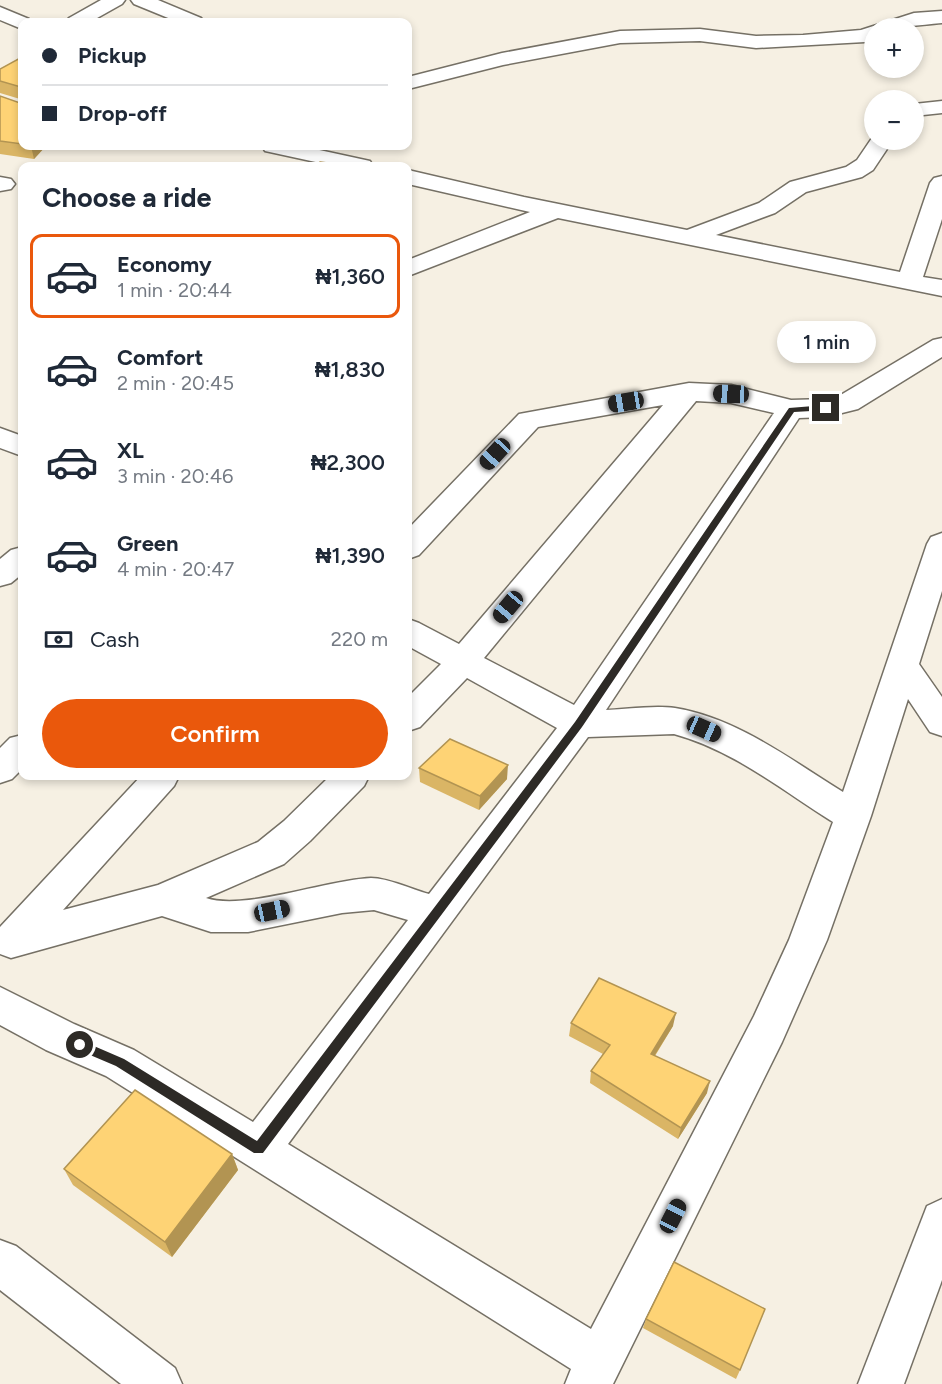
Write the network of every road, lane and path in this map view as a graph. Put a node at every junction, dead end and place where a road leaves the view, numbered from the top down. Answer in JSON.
{"nodes":[{"id":1,"x":115,"y":0,"type":"edge"},
{"id":2,"x":141,"y":0,"type":"edge"},
{"id":3,"x":0,"y":13,"type":"edge"},
{"id":4,"x":942,"y":17,"type":"edge"},
{"id":5,"x":83,"y":18,"type":"edge"},
{"id":6,"x":180,"y":18,"type":"edge"},
{"id":7,"x":924,"y":19,"type":"edge"},
{"id":8,"x":18,"y":21,"type":"edge"},
{"id":9,"x":864,"y":36,"type":"edge"},
{"id":10,"x":412,"y":82,"type":"edge"},
{"id":11,"x":942,"y":107,"type":"edge"},
{"id":12,"x":924,"y":109,"type":"edge"},
{"id":13,"x":286,"y":150,"type":"edge"},
{"id":14,"x":875,"y":150,"type":"edge"},
{"id":15,"x":324,"y":162,"type":"edge"},
{"id":16,"x":412,"y":178,"type":"edge"},
{"id":17,"x":942,"y":183,"type":"edge"},
{"id":18,"x":557,"y":210,"type":"junction"},
{"id":19,"x":689,"y":237,"type":"junction"},
{"id":20,"x":412,"y":267,"type":"edge"},
{"id":21,"x":909,"y":282,"type":"junction"},
{"id":22,"x":942,"y":288,"type":"edge"},
{"id":23,"x":942,"y":346,"type":"edge"},
{"id":24,"x":689,"y":392,"type":"junction"},
{"id":25,"x":791,"y":409,"type":"junction"},
{"id":26,"x":412,"y":544,"type":"edge"},
{"id":27,"x":942,"y":544,"type":"edge"},
{"id":28,"x":18,"y":561,"type":"edge"},
{"id":29,"x":0,"y":575,"type":"edge"},
{"id":30,"x":412,"y":633,"type":"edge"},
{"id":31,"x":463,"y":661,"type":"junction"},
{"id":32,"x":903,"y":666,"type":"junction"},
{"id":33,"x":412,"y":714,"type":"edge"},
{"id":34,"x":942,"y":723,"type":"edge"},
{"id":35,"x":579,"y":724,"type":"junction"},
{"id":36,"x":18,"y":752,"type":"edge"},
{"id":37,"x":0,"y":769,"type":"edge"},
{"id":38,"x":158,"y":780,"type":"edge"},
{"id":39,"x":348,"y":780,"type":"edge"},
{"id":40,"x":853,"y":816,"type":"junction"},
{"id":41,"x":162,"y":900,"type":"junction"},
{"id":42,"x":437,"y":913,"type":"junction"},
{"id":43,"x":6,"y":947,"type":"edge"},
{"id":44,"x":1,"y":1007,"type":"edge"},
{"id":45,"x":258,"y":1149,"type":"junction"},
{"id":46,"x":942,"y":1221,"type":"edge"},
{"id":47,"x":6,"y":1279,"type":"edge"},
{"id":48,"x":594,"y":1372,"type":"edge"},
{"id":49,"x":159,"y":1384,"type":"edge"},
{"id":50,"x":881,"y":1384,"type":"edge"}],
"edges":[{"from":1,"to":5,"type":"street"},
{"from":2,"to":6,"type":"street"},
{"from":3,"to":8,"type":"street"},
{"from":4,"to":7,"type":"street"},
{"from":9,"to":10,"type":"street"},
{"from":11,"to":12,"type":"street"},
{"from":13,"to":15,"type":"street"},
{"from":14,"to":19,"type":"street"},
{"from":16,"to":18,"type":"street"},
{"from":17,"to":21,"type":"street"},
{"from":18,"to":19,"type":"street"},
{"from":18,"to":20,"type":"street"},
{"from":19,"to":21,"type":"street"},
{"from":21,"to":22,"type":"street"},
{"from":23,"to":25,"type":"street"},
{"from":24,"to":25,"type":"street"},
{"from":24,"to":26,"type":"street"},
{"from":24,"to":31,"type":"street"},
{"from":25,"to":35,"type":"street"},
{"from":27,"to":32,"type":"street"},
{"from":28,"to":29,"type":"street"},
{"from":30,"to":31,"type":"street"},
{"from":31,"to":33,"type":"street"},
{"from":31,"to":35,"type":"street"},
{"from":32,"to":34,"type":"street"},
{"from":32,"to":40,"type":"street"},
{"from":35,"to":40,"type":"street"},
{"from":35,"to":42,"type":"street"},
{"from":36,"to":37,"type":"street"},
{"from":38,"to":43,"type":"street"},
{"from":39,"to":41,"type":"street"},
{"from":40,"to":48,"type":"street"},
{"from":41,"to":42,"type":"street"},
{"from":41,"to":43,"type":"street"},
{"from":42,"to":45,"type":"street"},
{"from":44,"to":45,"type":"street"},
{"from":45,"to":48,"type":"street"},
{"from":46,"to":50,"type":"street"},
{"from":47,"to":49,"type":"street"}]}
